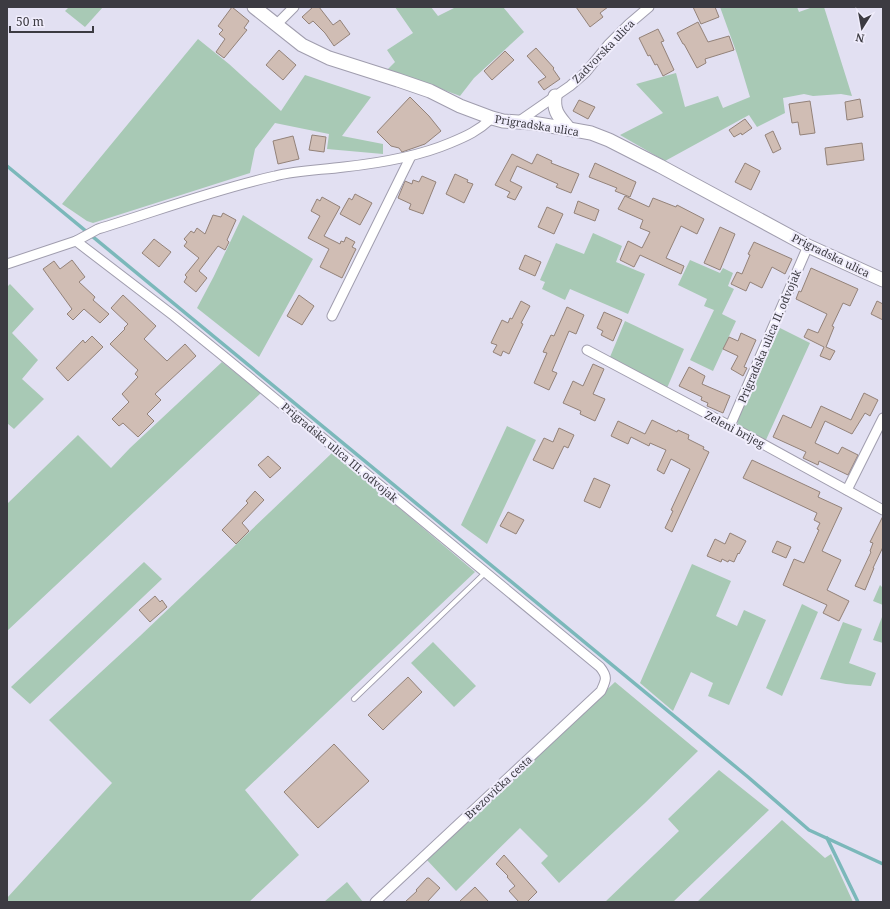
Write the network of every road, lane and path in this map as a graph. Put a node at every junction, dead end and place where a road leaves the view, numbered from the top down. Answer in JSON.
{"nodes":[{"id":1,"x":254,"y":7,"type":"edge"},
{"id":2,"x":294,"y":7,"type":"edge"},
{"id":3,"x":649,"y":7,"type":"edge"},
{"id":4,"x":276,"y":25,"type":"junction"},
{"id":5,"x":555,"y":96,"type":"junction"},
{"id":6,"x":492,"y":118,"type":"junction"},
{"id":7,"x":518,"y":122,"type":"junction"},
{"id":8,"x":570,"y":129,"type":"junction"},
{"id":9,"x":411,"y":156,"type":"junction"},
{"id":10,"x":80,"y":239,"type":"junction"},
{"id":11,"x":808,"y":246,"type":"junction"},
{"id":12,"x":7,"y":264,"type":"edge"},
{"id":13,"x":883,"y":280,"type":"edge"},
{"id":14,"x":332,"y":316,"type":"dead end"},
{"id":15,"x":587,"y":350,"type":"dead end"},
{"id":16,"x":883,"y":418,"type":"edge"},
{"id":17,"x":730,"y":426,"type":"junction"},
{"id":18,"x":847,"y":490,"type":"junction"},
{"id":19,"x":883,"y":510,"type":"edge"},
{"id":20,"x":486,"y":572,"type":"junction"},
{"id":21,"x":600,"y":667,"type":"joint"},
{"id":22,"x":354,"y":699,"type":"dead end"},
{"id":23,"x":375,"y":902,"type":"edge"}],
"edges":[{"from":1,"to":4,"type":"main road","name":"Prigradska ulica"},
{"from":2,"to":4,"type":"street"},
{"from":3,"to":5,"type":"street","name":"Zadvorska ulica"},
{"from":4,"to":6,"type":"main road","name":"Prigradska ulica"},
{"from":5,"to":7,"type":"street","name":"Zadvorska ulica"},
{"from":5,"to":8,"type":"main road"},
{"from":6,"to":7,"type":"main road","name":"Prigradska ulica"},
{"from":6,"to":9,"type":"street"},
{"from":7,"to":8,"type":"main road","name":"Prigradska ulica"},
{"from":8,"to":11,"type":"main road","name":"Prigradska ulica"},
{"from":9,"to":10,"type":"street"},
{"from":9,"to":14,"type":"street"},
{"from":10,"to":12,"type":"street"},
{"from":10,"to":20,"type":"street","name":"Prigradska ulica III. odvojak"},
{"from":11,"to":13,"type":"main road","name":"Prigradska ulica"},
{"from":11,"to":17,"type":"street","name":"Prigradska ulica II. odvojak"},
{"from":15,"to":17,"type":"street","name":"Zeleni brijeg"},
{"from":16,"to":18,"type":"street"},
{"from":17,"to":18,"type":"street","name":"Zeleni brijeg"},
{"from":18,"to":19,"type":"street","name":"Zeleni brijeg"},
{"from":20,"to":21,"type":"street","name":"Prigradska ulica III. odvojak"},
{"from":20,"to":22,"type":"lane"},
{"from":21,"to":23,"type":"street","name":"Brezovička cesta"}]}
